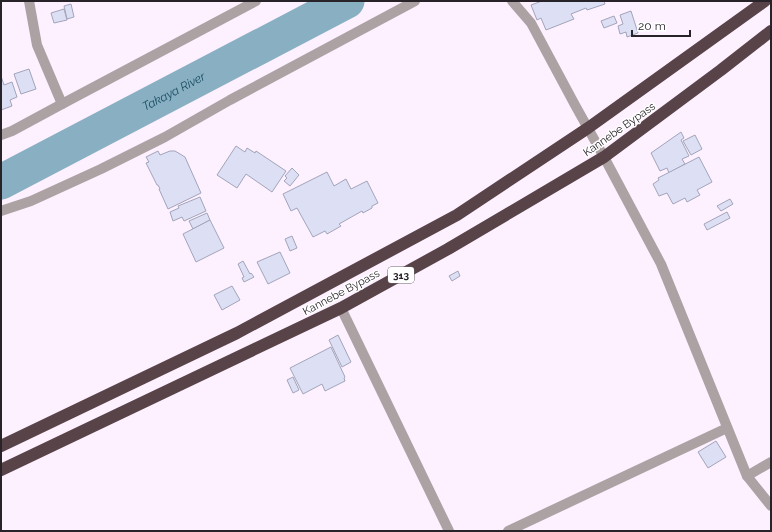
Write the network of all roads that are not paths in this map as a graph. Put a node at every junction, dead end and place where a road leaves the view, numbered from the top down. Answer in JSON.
{"nodes":[{"id":1,"x":29,"y":1,"type":"edge"},
{"id":2,"x":256,"y":1,"type":"edge"},
{"id":3,"x":415,"y":1,"type":"edge"},
{"id":4,"x":512,"y":1,"type":"edge"},
{"id":5,"x":765,"y":1,"type":"edge"},
{"id":6,"x":771,"y":31,"type":"edge"},
{"id":7,"x":62,"y":104,"type":"junction"},
{"id":8,"x":588,"y":128,"type":"junction"},
{"id":9,"x":1,"y":135,"type":"edge"},
{"id":10,"x":604,"y":157,"type":"junction"},
{"id":11,"x":1,"y":211,"type":"edge"},
{"id":12,"x":341,"y":308,"type":"junction"},
{"id":13,"x":728,"y":428,"type":"junction"},
{"id":14,"x":1,"y":446,"type":"edge"},
{"id":15,"x":771,"y":462,"type":"edge"},
{"id":16,"x":1,"y":470,"type":"edge"},
{"id":17,"x":747,"y":476,"type":"junction"},
{"id":18,"x":771,"y":506,"type":"edge"},
{"id":19,"x":449,"y":531,"type":"edge"},
{"id":20,"x":508,"y":531,"type":"edge"}],
"edges":[{"from":1,"to":7,"type":"street"},
{"from":2,"to":7,"type":"street"},
{"from":3,"to":11,"type":"street"},
{"from":4,"to":8,"type":"street"},
{"from":5,"to":8,"type":"highway","name":"Kannebe Bypass","number":"313"},
{"from":6,"to":10,"type":"highway","name":"Kannebe Bypass","number":"313"},
{"from":7,"to":9,"type":"street"},
{"from":8,"to":10,"type":"street"},
{"from":8,"to":14,"type":"highway","name":"Kannebe Bypass","number":"313"},
{"from":10,"to":12,"type":"highway","name":"Kannebe Bypass","number":"313"},
{"from":10,"to":13,"type":"street"},
{"from":12,"to":16,"type":"highway","name":"Kannebe Bypass","number":"313"},
{"from":12,"to":19,"type":"street"},
{"from":13,"to":17,"type":"street"},
{"from":13,"to":20,"type":"street"},
{"from":15,"to":17,"type":"street"},
{"from":17,"to":18,"type":"street"}]}
